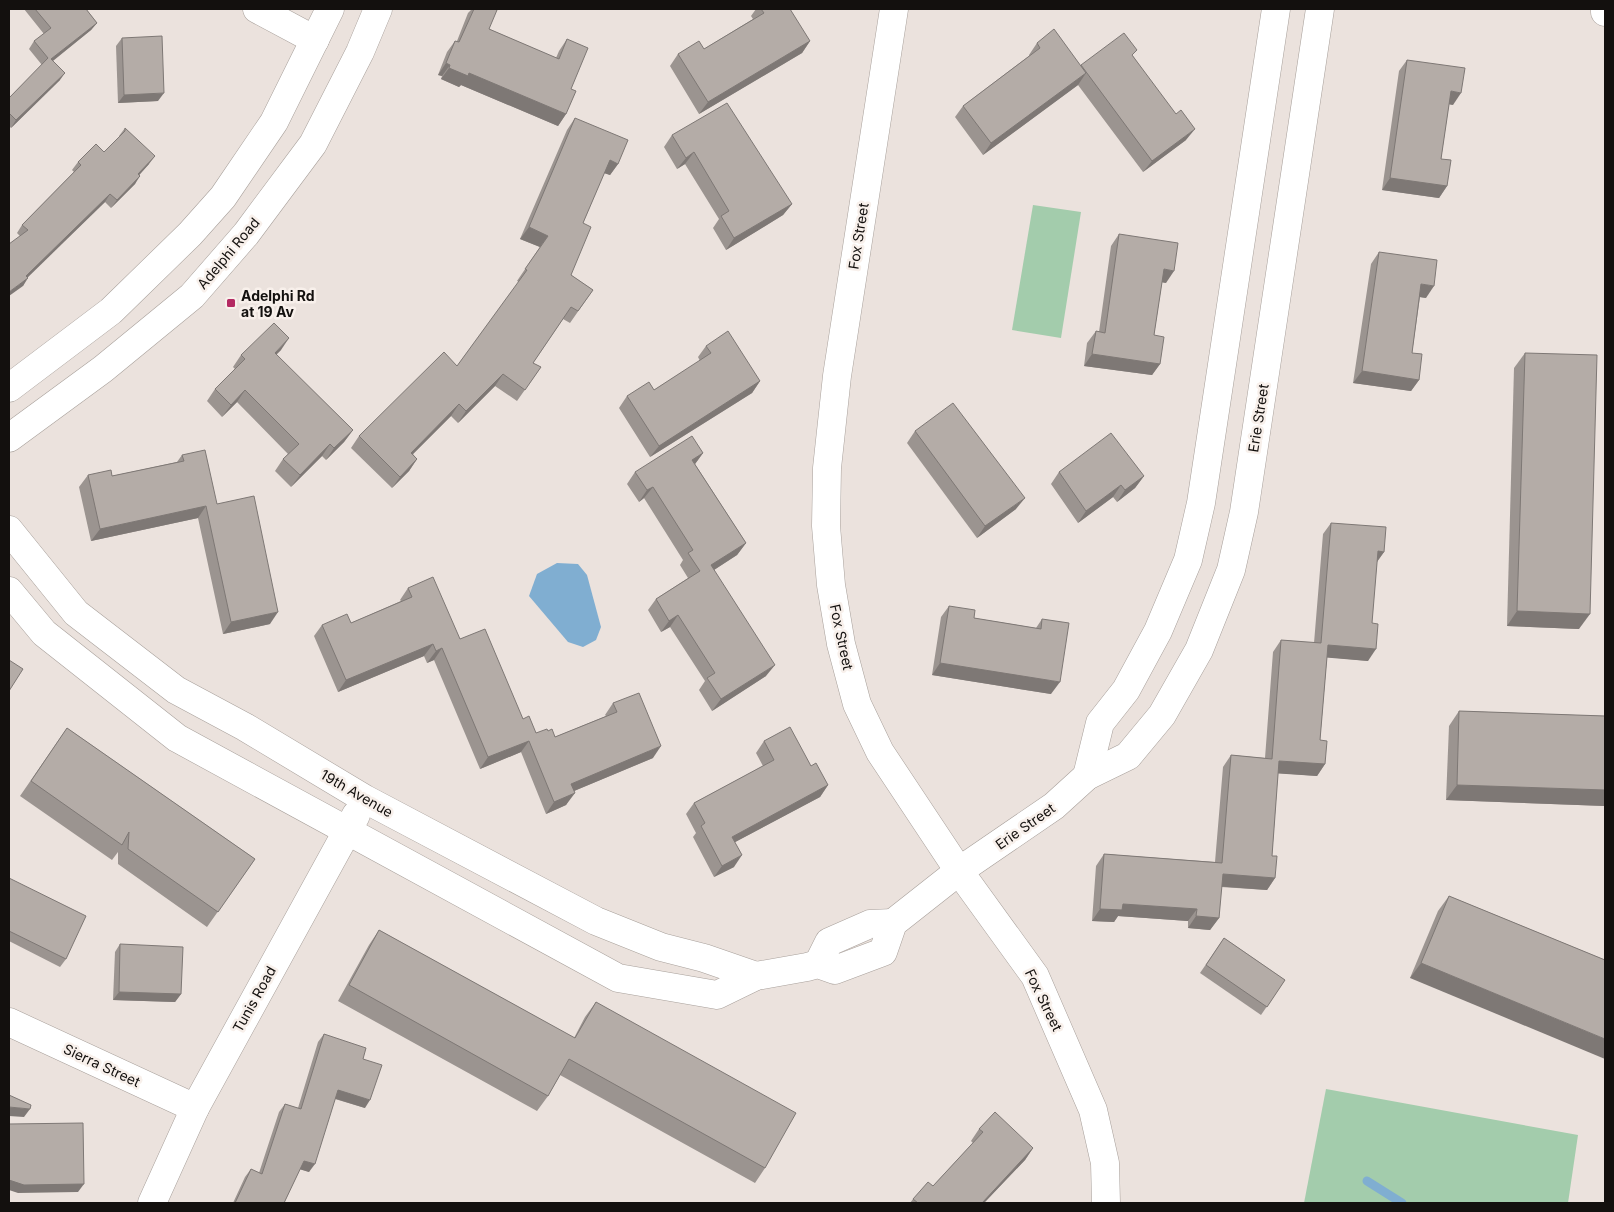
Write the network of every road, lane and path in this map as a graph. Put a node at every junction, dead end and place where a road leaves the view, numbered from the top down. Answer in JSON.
{"nodes":[{"id":1,"x":257,"y":9,"type":"edge"},
{"id":2,"x":330,"y":9,"type":"edge"},
{"id":3,"x":378,"y":9,"type":"edge"},
{"id":4,"x":894,"y":9,"type":"edge"},
{"id":5,"x":1276,"y":9,"type":"edge"},
{"id":6,"x":1320,"y":9,"type":"edge"},
{"id":7,"x":316,"y":40,"type":"junction"},
{"id":8,"x":9,"y":388,"type":"edge"},
{"id":9,"x":9,"y":438,"type":"edge"},
{"id":10,"x":9,"y":530,"type":"edge"},
{"id":11,"x":9,"y":591,"type":"edge"},
{"id":12,"x":70,"y":606,"type":"junction"},
{"id":13,"x":44,"y":633,"type":"junction"},
{"id":14,"x":1115,"y":704,"type":"junction"},
{"id":15,"x":1151,"y":729,"type":"junction"},
{"id":16,"x":1087,"y":776,"type":"junction"},
{"id":17,"x":365,"y":799,"type":"junction"},
{"id":18,"x":347,"y":830,"type":"junction"},
{"id":19,"x":959,"y":871,"type":"junction"},
{"id":20,"x":756,"y":976,"type":"junction"},
{"id":21,"x":9,"y":1022,"type":"edge"},
{"id":22,"x":195,"y":1108,"type":"junction"},
{"id":23,"x":152,"y":1203,"type":"edge"},
{"id":24,"x":1106,"y":1203,"type":"edge"}],
"edges":[{"from":1,"to":7,"type":"street"},
{"from":2,"to":7,"type":"street"},
{"from":3,"to":9,"type":"street","name":"Adelphi Road"},
{"from":4,"to":19,"type":"street","name":"Fox Street"},
{"from":5,"to":14,"type":"street"},
{"from":6,"to":15,"type":"street","name":"Erie Street"},
{"from":7,"to":8,"type":"street"},
{"from":10,"to":12,"type":"street","name":"19th Avenue"},
{"from":11,"to":13,"type":"street","name":"19th Avenue"},
{"from":12,"to":13,"type":"street"},
{"from":12,"to":17,"type":"street","name":"19th Avenue"},
{"from":13,"to":18,"type":"street","name":"19th Avenue"},
{"from":14,"to":15,"type":"street"},
{"from":14,"to":16,"type":"street"},
{"from":15,"to":16,"type":"street","name":"Erie Street"},
{"from":16,"to":19,"type":"street","name":"Erie Street"},
{"from":17,"to":18,"type":"street","name":"Tunis Road"},
{"from":17,"to":20,"type":"street","name":"19th Avenue"},
{"from":18,"to":20,"type":"street","name":"19th Avenue"},
{"from":18,"to":22,"type":"street","name":"Tunis Road"},
{"from":19,"to":20,"type":"street","name":"19th Avenue"},
{"from":19,"to":24,"type":"street","name":"Fox Street"},
{"from":21,"to":22,"type":"street","name":"Sierra Street"},
{"from":22,"to":23,"type":"street","name":"Tunis Road"}]}
